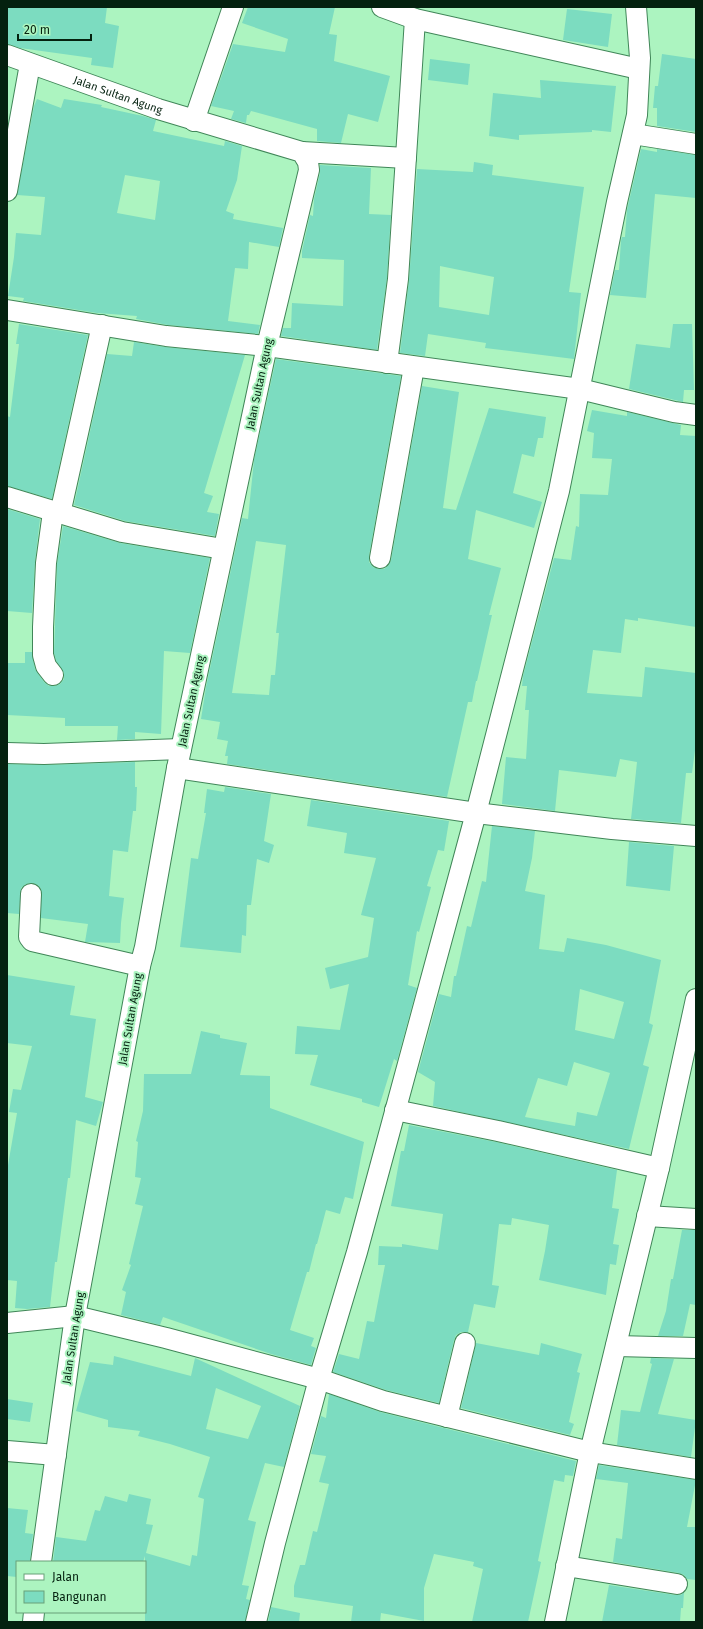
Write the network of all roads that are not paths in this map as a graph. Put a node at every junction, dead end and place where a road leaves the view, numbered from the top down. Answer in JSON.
{"nodes":[{"id":1,"x":233,"y":7,"type":"edge"},
{"id":2,"x":382,"y":7,"type":"edge"},
{"id":3,"x":636,"y":7,"type":"edge"},
{"id":4,"x":414,"y":19,"type":"junction"},
{"id":5,"x":7,"y":55,"type":"edge"},
{"id":6,"x":30,"y":64,"type":"junction"},
{"id":7,"x":639,"y":70,"type":"junction"},
{"id":8,"x":194,"y":120,"type":"junction"},
{"id":9,"x":633,"y":134,"type":"junction"},
{"id":10,"x":696,"y":144,"type":"edge"},
{"id":11,"x":302,"y":152,"type":"junction"},
{"id":12,"x":406,"y":158,"type":"junction"},
{"id":13,"x":7,"y":191,"type":"edge"},
{"id":14,"x":7,"y":310,"type":"edge"},
{"id":15,"x":7,"y":316,"type":"edge"},
{"id":16,"x":102,"y":325,"type":"junction"},
{"id":17,"x":267,"y":346,"type":"junction"},
{"id":18,"x":387,"y":363,"type":"junction"},
{"id":19,"x":414,"y":367,"type":"junction"},
{"id":20,"x":580,"y":389,"type":"junction"},
{"id":21,"x":696,"y":415,"type":"edge"},
{"id":22,"x":7,"y":498,"type":"edge"},
{"id":23,"x":56,"y":513,"type":"junction"},
{"id":24,"x":223,"y":550,"type":"junction"},
{"id":25,"x":380,"y":558,"type":"dead end"},
{"id":26,"x":53,"y":675,"type":"dead end"},
{"id":27,"x":7,"y":753,"type":"edge"},
{"id":28,"x":179,"y":759,"type":"junction"},
{"id":29,"x":476,"y":813,"type":"junction"},
{"id":30,"x":696,"y":836,"type":"edge"},
{"id":31,"x":31,"y":894,"type":"dead end"},
{"id":32,"x":140,"y":966,"type":"junction"},
{"id":33,"x":696,"y":999,"type":"edge"},
{"id":34,"x":395,"y":1110,"type":"junction"},
{"id":35,"x":659,"y":1168,"type":"junction"},
{"id":36,"x":647,"y":1216,"type":"junction"},
{"id":37,"x":696,"y":1219,"type":"edge"},
{"id":38,"x":76,"y":1316,"type":"junction"},
{"id":39,"x":7,"y":1323,"type":"edge"},
{"id":40,"x":464,"y":1343,"type":"dead end"},
{"id":41,"x":616,"y":1346,"type":"junction"},
{"id":42,"x":696,"y":1348,"type":"edge"},
{"id":43,"x":319,"y":1379,"type":"junction"},
{"id":44,"x":447,"y":1417,"type":"junction"},
{"id":45,"x":7,"y":1451,"type":"edge"},
{"id":46,"x":590,"y":1452,"type":"junction"},
{"id":47,"x":56,"y":1455,"type":"junction"},
{"id":48,"x":696,"y":1469,"type":"edge"},
{"id":49,"x":41,"y":1561,"type":"edge"},
{"id":50,"x":566,"y":1566,"type":"junction"},
{"id":51,"x":677,"y":1584,"type":"dead end"},
{"id":52,"x":256,"y":1622,"type":"edge"},
{"id":53,"x":555,"y":1622,"type":"edge"}],
"edges":[{"from":1,"to":8,"type":"street"},
{"from":2,"to":4,"type":"street"},
{"from":3,"to":7,"type":"street"},
{"from":4,"to":7,"type":"street"},
{"from":4,"to":12,"type":"street"},
{"from":5,"to":6,"type":"street","name":"Jalan Sultan Agung"},
{"from":6,"to":8,"type":"street","name":"Jalan Sultan Agung"},
{"from":6,"to":13,"type":"street"},
{"from":7,"to":9,"type":"street"},
{"from":8,"to":11,"type":"street","name":"Jalan Sultan Agung"},
{"from":9,"to":10,"type":"street"},
{"from":9,"to":20,"type":"street"},
{"from":11,"to":12,"type":"street"},
{"from":11,"to":17,"type":"street","name":"Jalan Sultan Agung"},
{"from":12,"to":18,"type":"street"},
{"from":14,"to":15,"type":"street"},
{"from":14,"to":16,"type":"street"},
{"from":16,"to":17,"type":"street"},
{"from":16,"to":23,"type":"street"},
{"from":17,"to":18,"type":"street"},
{"from":17,"to":24,"type":"street","name":"Jalan Sultan Agung"},
{"from":18,"to":19,"type":"street"},
{"from":19,"to":20,"type":"street"},
{"from":19,"to":25,"type":"street"},
{"from":20,"to":21,"type":"street"},
{"from":20,"to":29,"type":"street"},
{"from":22,"to":23,"type":"street"},
{"from":23,"to":24,"type":"street"},
{"from":23,"to":26,"type":"street"},
{"from":24,"to":28,"type":"street","name":"Jalan Sultan Agung"},
{"from":27,"to":28,"type":"street"},
{"from":28,"to":29,"type":"street"},
{"from":28,"to":32,"type":"street","name":"Jalan Sultan Agung"},
{"from":29,"to":30,"type":"street"},
{"from":29,"to":34,"type":"street"},
{"from":31,"to":32,"type":"street"},
{"from":32,"to":38,"type":"street","name":"Jalan Sultan Agung"},
{"from":33,"to":35,"type":"street"},
{"from":34,"to":35,"type":"street"},
{"from":34,"to":43,"type":"street"},
{"from":35,"to":36,"type":"street"},
{"from":36,"to":37,"type":"street"},
{"from":36,"to":41,"type":"street"},
{"from":38,"to":39,"type":"street"},
{"from":38,"to":43,"type":"street"},
{"from":38,"to":47,"type":"street","name":"Jalan Sultan Agung"},
{"from":40,"to":44,"type":"street"},
{"from":41,"to":42,"type":"street"},
{"from":41,"to":46,"type":"street"},
{"from":43,"to":44,"type":"street"},
{"from":43,"to":52,"type":"street"},
{"from":44,"to":46,"type":"street"},
{"from":45,"to":47,"type":"street"},
{"from":46,"to":48,"type":"street"},
{"from":46,"to":50,"type":"street"},
{"from":47,"to":49,"type":"street","name":"Jalan Sultan Agung"},
{"from":50,"to":51,"type":"street"},
{"from":50,"to":53,"type":"street"}]}
